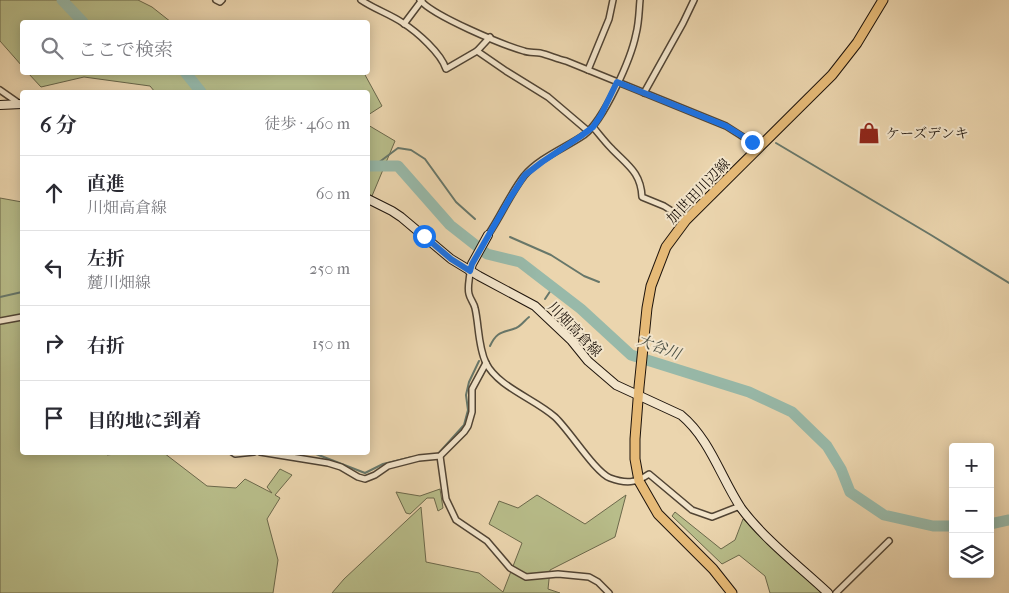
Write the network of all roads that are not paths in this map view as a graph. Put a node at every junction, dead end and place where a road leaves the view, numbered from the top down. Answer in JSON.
{"nodes":[{"id":1,"x":216,"y":0,"type":"edge"},
{"id":2,"x":222,"y":0,"type":"edge"},
{"id":3,"x":361,"y":0,"type":"edge"},
{"id":4,"x":614,"y":0,"type":"edge"},
{"id":5,"x":640,"y":0,"type":"edge"},
{"id":6,"x":694,"y":0,"type":"edge"},
{"id":7,"x":882,"y":0,"type":"edge"},
{"id":8,"x":421,"y":1,"type":"edge"},
{"id":9,"x":404,"y":24,"type":"junction"},
{"id":10,"x":490,"y":37,"type":"junction"},
{"id":11,"x":477,"y":51,"type":"junction"},
{"id":12,"x":588,"y":70,"type":"junction"},
{"id":13,"x":617,"y":82,"type":"junction"},
{"id":14,"x":0,"y":90,"type":"edge"},
{"id":15,"x":644,"y":93,"type":"junction"},
{"id":16,"x":20,"y":103,"type":"edge"},
{"id":17,"x":20,"y":104,"type":"edge"},
{"id":18,"x":0,"y":105,"type":"edge"},
{"id":19,"x":590,"y":129,"type":"junction"},
{"id":20,"x":759,"y":148,"type":"junction"},
{"id":21,"x":370,"y":200,"type":"edge"},
{"id":22,"x":686,"y":220,"type":"junction"},
{"id":23,"x":488,"y":235,"type":"joint"},
{"id":24,"x":471,"y":267,"type":"junction"},
{"id":25,"x":20,"y":317,"type":"edge"},
{"id":26,"x":0,"y":321,"type":"edge"},
{"id":27,"x":486,"y":363,"type":"junction"},
{"id":28,"x":638,"y":392,"type":"junction"},
{"id":29,"x":303,"y":455,"type":"edge"},
{"id":30,"x":440,"y":456,"type":"junction"},
{"id":31,"x":639,"y":481,"type":"junction"},
{"id":32,"x":740,"y":506,"type":"junction"},
{"id":33,"x":889,"y":542,"type":"dead end"},
{"id":34,"x":609,"y":593,"type":"edge"},
{"id":35,"x":732,"y":593,"type":"edge"},
{"id":36,"x":828,"y":593,"type":"edge"},
{"id":37,"x":836,"y":593,"type":"edge"}],
"edges":[{"from":1,"to":2,"type":"street"},
{"from":3,"to":9,"type":"street"},
{"from":4,"to":12,"type":"street"},
{"from":5,"to":13,"type":"street"},
{"from":6,"to":15,"type":"street"},
{"from":7,"to":20,"type":"main road","name":"加世田川辺線"},
{"from":8,"to":9,"type":"street"},
{"from":8,"to":10,"type":"street"},
{"from":9,"to":11,"type":"street"},
{"from":10,"to":11,"type":"street"},
{"from":10,"to":12,"type":"street"},
{"from":11,"to":19,"type":"street"},
{"from":12,"to":13,"type":"street"},
{"from":13,"to":15,"type":"street"},
{"from":13,"to":19,"type":"street"},
{"from":14,"to":16,"type":"street"},
{"from":15,"to":20,"type":"street"},
{"from":17,"to":18,"type":"street"},
{"from":19,"to":22,"type":"street"},
{"from":19,"to":23,"type":"street"},
{"from":20,"to":22,"type":"main road","name":"加世田川辺線"},
{"from":21,"to":24,"type":"street","name":"川畑高倉線"},
{"from":22,"to":28,"type":"main road","name":"加世田川辺線"},
{"from":23,"to":24,"type":"street"},
{"from":24,"to":27,"type":"street"},
{"from":24,"to":28,"type":"street","name":"川畑高倉線"},
{"from":25,"to":26,"type":"street"},
{"from":27,"to":30,"type":"street"},
{"from":27,"to":31,"type":"street"},
{"from":28,"to":31,"type":"main road","name":"加世田川辺線"},
{"from":28,"to":32,"type":"street","name":"川畑高倉線"},
{"from":29,"to":30,"type":"street"},
{"from":30,"to":34,"type":"street"},
{"from":31,"to":32,"type":"street"},
{"from":31,"to":35,"type":"main road","name":"加世田川辺線"},
{"from":32,"to":36,"type":"street","name":"川畑高倉線"},
{"from":33,"to":37,"type":"street"}]}
